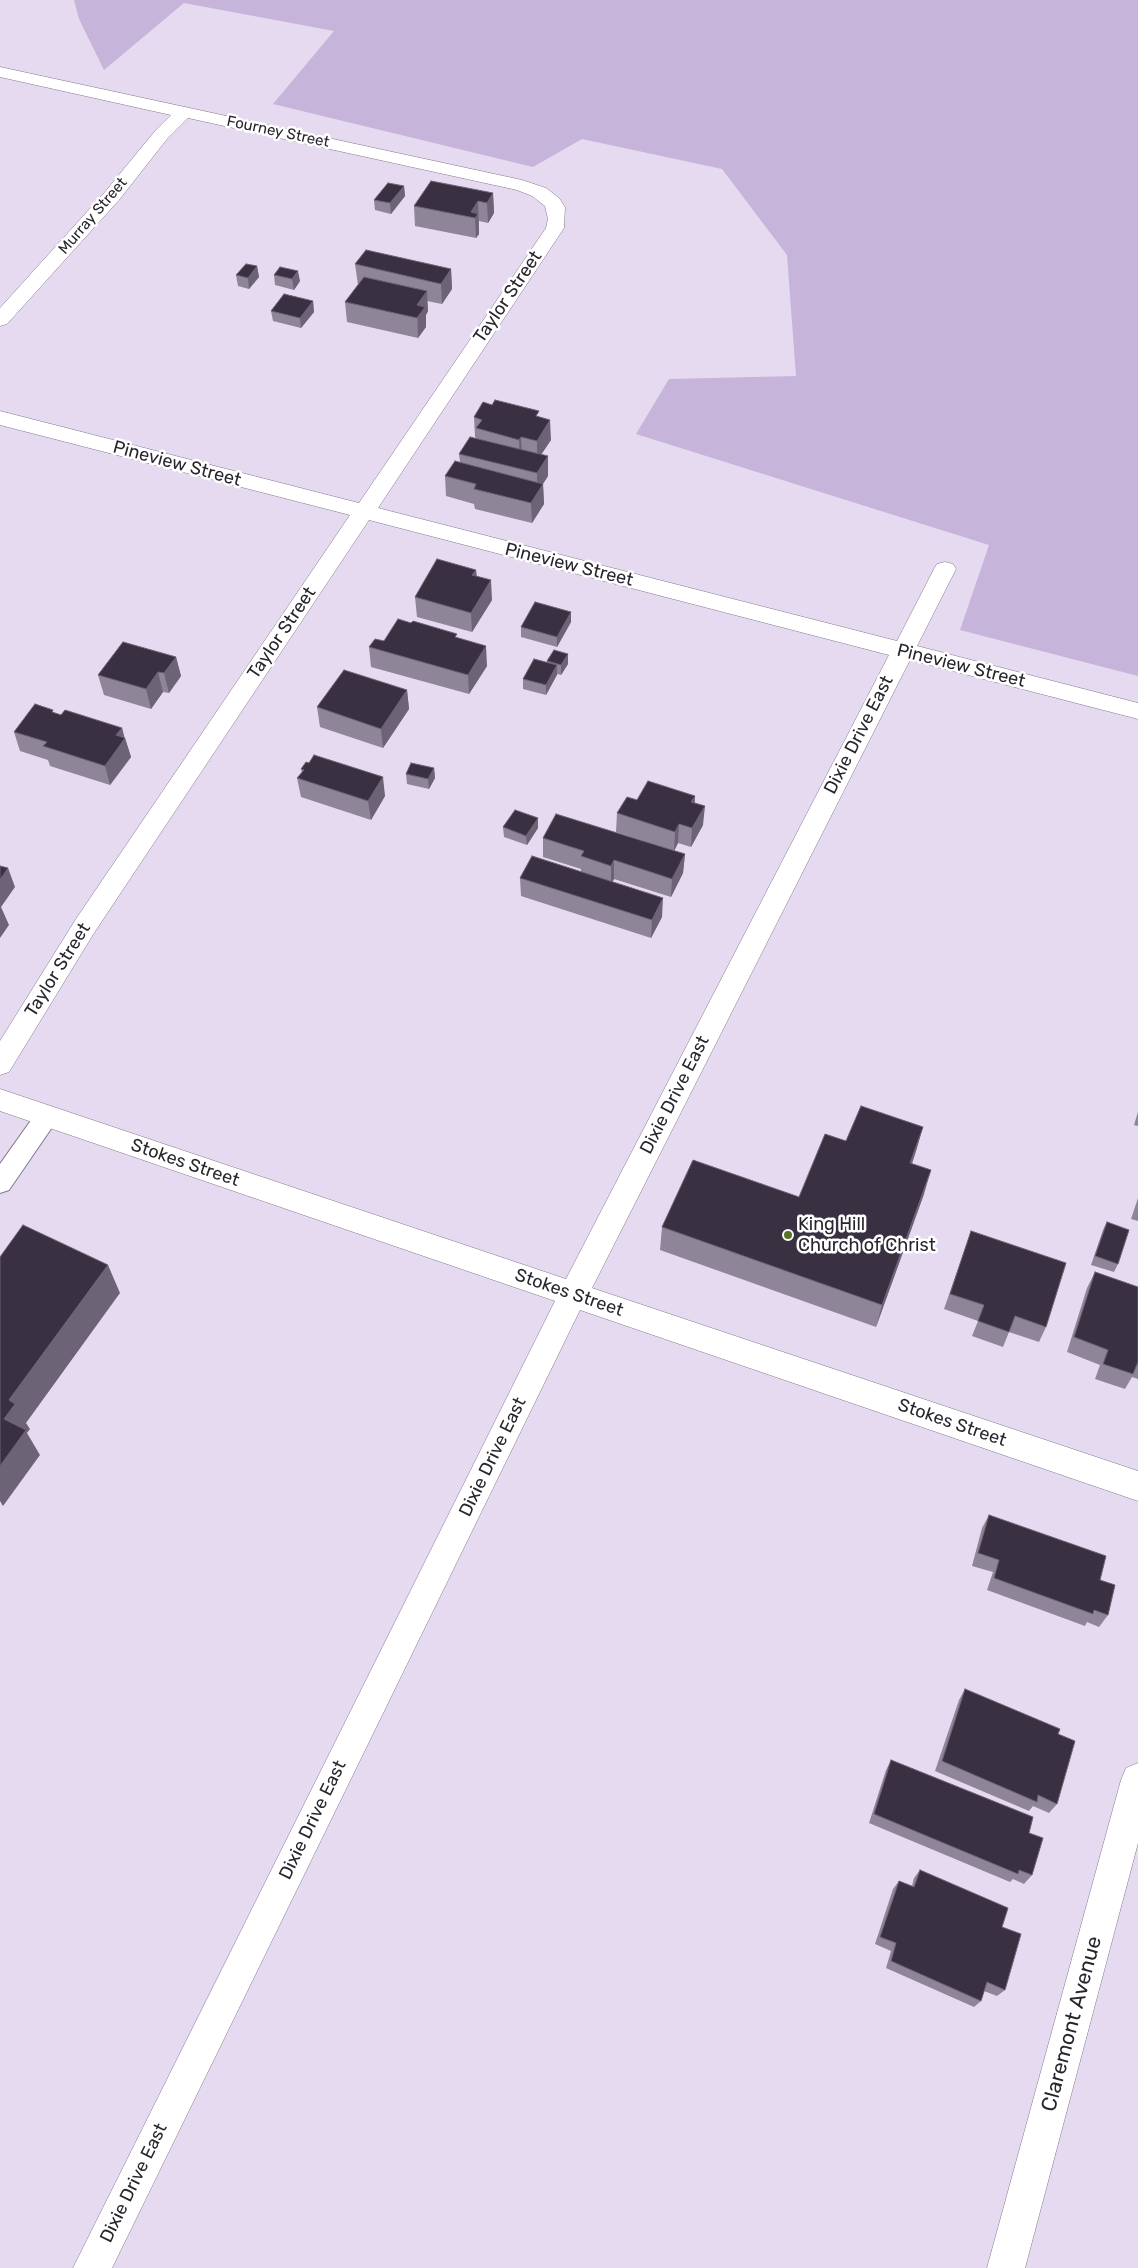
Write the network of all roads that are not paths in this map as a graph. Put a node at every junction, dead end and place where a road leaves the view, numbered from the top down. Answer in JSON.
{"nodes":[{"id":1,"x":0,"y":72,"type":"edge"},
{"id":2,"x":184,"y":112,"type":"junction"},
{"id":3,"x":552,"y":202,"type":"joint"},
{"id":4,"x":0,"y":320,"type":"edge"},
{"id":5,"x":0,"y":418,"type":"edge"},
{"id":6,"x":363,"y":513,"type":"junction"},
{"id":7,"x":945,"y":568,"type":"dead end"},
{"id":8,"x":902,"y":650,"type":"junction"},
{"id":9,"x":1138,"y":711,"type":"edge"},
{"id":10,"x":0,"y":1064,"type":"edge"},
{"id":11,"x":0,"y":1100,"type":"edge"},
{"id":12,"x":47,"y":1116,"type":"junction"},
{"id":13,"x":0,"y":1183,"type":"edge"},
{"id":14,"x":573,"y":1295,"type":"junction"},
{"id":15,"x":1138,"y":1486,"type":"edge"},
{"id":16,"x":1138,"y":1780,"type":"edge"},
{"id":17,"x":92,"y":2268,"type":"edge"},
{"id":18,"x":1006,"y":2268,"type":"edge"}],
"edges":[{"from":1,"to":2,"type":"street","name":"Fourney Street"},
{"from":2,"to":3,"type":"street","name":"Fourney Street"},
{"from":2,"to":4,"type":"street","name":"Murray Street"},
{"from":3,"to":6,"type":"street","name":"Taylor Street"},
{"from":5,"to":6,"type":"street","name":"Pineview Street"},
{"from":6,"to":8,"type":"street","name":"Pineview Street"},
{"from":6,"to":10,"type":"street","name":"Taylor Street"},
{"from":7,"to":8,"type":"street","name":"Dixie Drive East"},
{"from":8,"to":9,"type":"street","name":"Pineview Street"},
{"from":8,"to":14,"type":"street","name":"Dixie Drive East"},
{"from":11,"to":12,"type":"street","name":"Stokes Street"},
{"from":12,"to":13,"type":"lane"},
{"from":12,"to":14,"type":"street","name":"Stokes Street"},
{"from":14,"to":15,"type":"street","name":"Stokes Street"},
{"from":14,"to":17,"type":"street","name":"Dixie Drive East"},
{"from":16,"to":18,"type":"street","name":"Claremont Avenue"}]}
